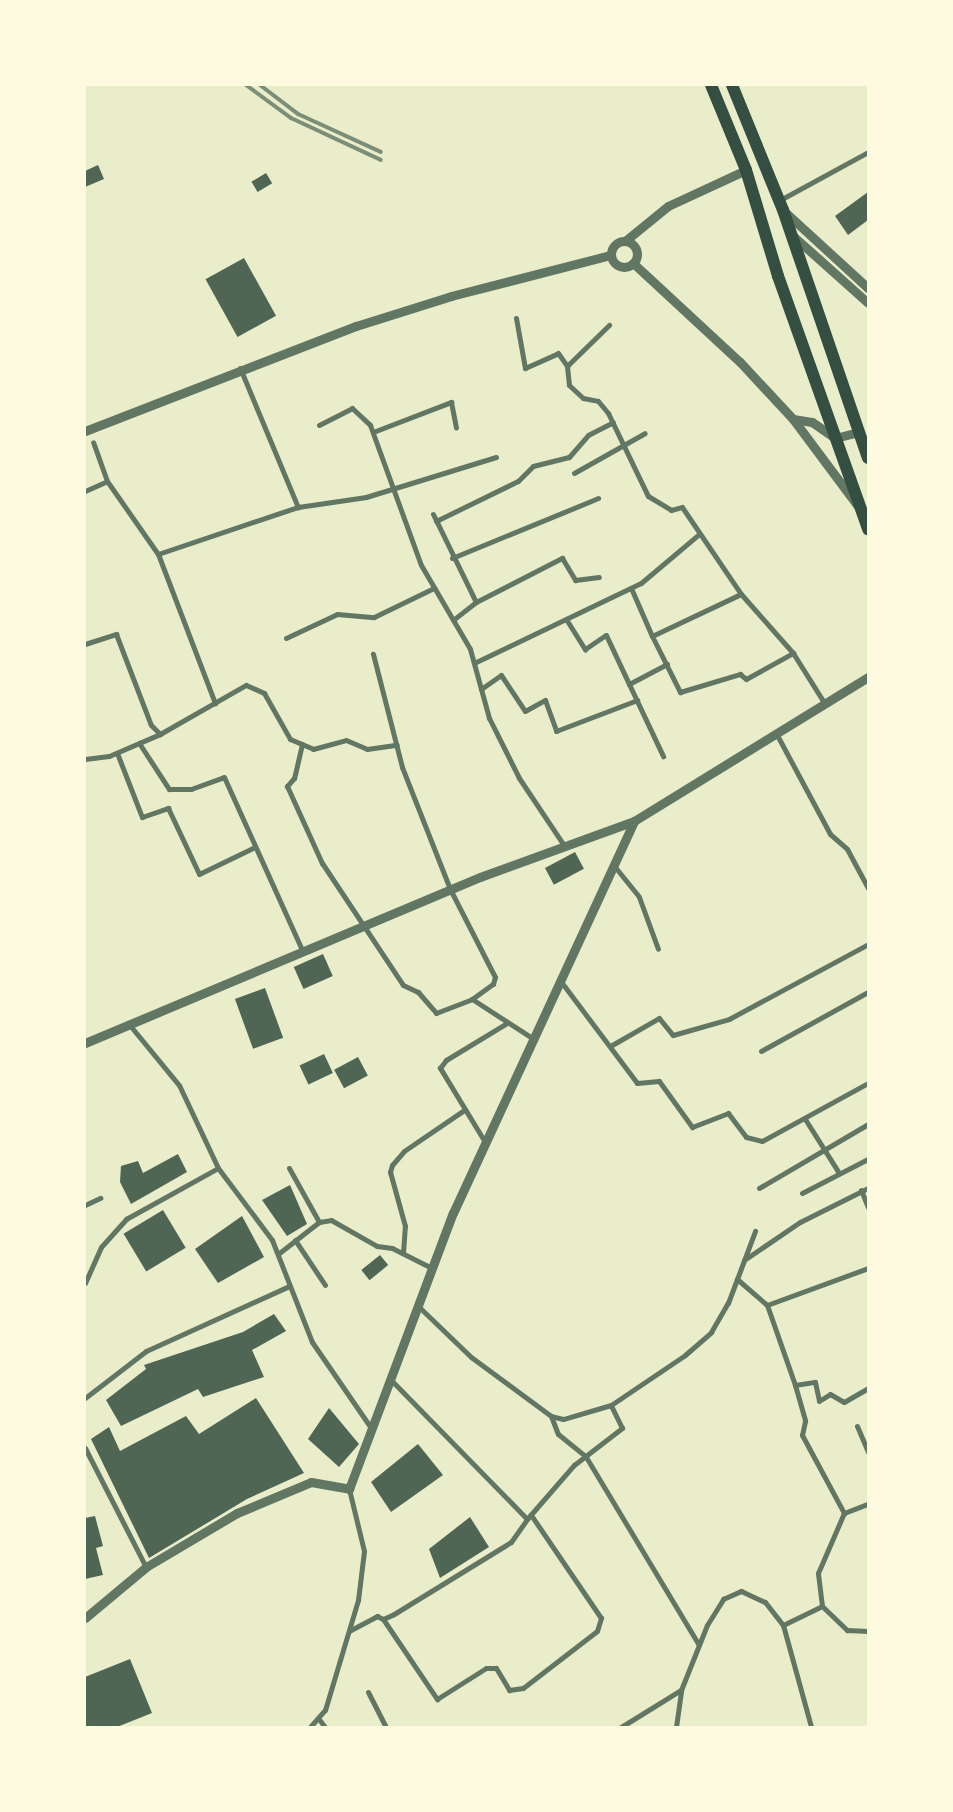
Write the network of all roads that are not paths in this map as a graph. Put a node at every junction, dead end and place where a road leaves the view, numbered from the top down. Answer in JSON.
{"nodes":[{"id":1,"x":711,"y":85,"type":"edge"},
{"id":2,"x":732,"y":85,"type":"edge"},
{"id":3,"x":868,"y":152,"type":"edge"},
{"id":4,"x":746,"y":170,"type":"junction"},
{"id":5,"x":781,"y":205,"type":"junction"},
{"id":6,"x":791,"y":234,"type":"junction"},
{"id":7,"x":625,"y":241,"type":"junction"},
{"id":8,"x":611,"y":255,"type":"junction"},
{"id":9,"x":633,"y":263,"type":"junction"},
{"id":10,"x":868,"y":288,"type":"edge"},
{"id":11,"x":868,"y":303,"type":"edge"},
{"id":12,"x":516,"y":318,"type":"dead end"},
{"id":13,"x":609,"y":325,"type":"dead end"},
{"id":14,"x":567,"y":366,"type":"junction"},
{"id":15,"x":240,"y":368,"type":"junction"},
{"id":16,"x":793,"y":419,"type":"junction"},
{"id":17,"x":613,"y":422,"type":"junction"},
{"id":18,"x":319,"y":425,"type":"dead end"},
{"id":19,"x":456,"y":428,"type":"dead end"},
{"id":20,"x":85,"y":431,"type":"edge"},
{"id":21,"x":373,"y":432,"type":"junction"},
{"id":22,"x":859,"y":432,"type":"junction"},
{"id":23,"x":645,"y":433,"type":"dead end"},
{"id":24,"x":836,"y":438,"type":"junction"},
{"id":25,"x":93,"y":442,"type":"dead end"},
{"id":26,"x":624,"y":445,"type":"junction"},
{"id":27,"x":496,"y":456,"type":"dead end"},
{"id":28,"x":868,"y":458,"type":"edge"},
{"id":29,"x":574,"y":473,"type":"dead end"},
{"id":30,"x":108,"y":481,"type":"junction"},
{"id":31,"x":392,"y":488,"type":"junction"},
{"id":32,"x":85,"y":491,"type":"edge"},
{"id":33,"x":598,"y":498,"type":"dead end"},
{"id":34,"x":298,"y":507,"type":"junction"},
{"id":35,"x":861,"y":512,"type":"junction"},
{"id":36,"x":433,"y":514,"type":"dead end"},
{"id":37,"x":436,"y":521,"type":"junction"},
{"id":38,"x":868,"y":529,"type":"edge"},
{"id":39,"x":698,"y":535,"type":"junction"},
{"id":40,"x":158,"y":554,"type":"junction"},
{"id":41,"x":452,"y":558,"type":"junction"},
{"id":42,"x":599,"y":577,"type":"dead end"},
{"id":43,"x":434,"y":588,"type":"junction"},
{"id":44,"x":631,"y":588,"type":"junction"},
{"id":45,"x":741,"y":594,"type":"junction"},
{"id":46,"x":476,"y":602,"type":"junction"},
{"id":47,"x":566,"y":619,"type":"junction"},
{"id":48,"x":453,"y":620,"type":"junction"},
{"id":49,"x":652,"y":636,"type":"junction"},
{"id":50,"x":286,"y":638,"type":"dead end"},
{"id":51,"x":85,"y":644,"type":"edge"},
{"id":52,"x":793,"y":652,"type":"junction"},
{"id":53,"x":373,"y":654,"type":"dead end"},
{"id":54,"x":474,"y":663,"type":"junction"},
{"id":55,"x":666,"y":664,"type":"junction"},
{"id":56,"x":867,"y":681,"type":"edge"},
{"id":57,"x":630,"y":684,"type":"junction"},
{"id":58,"x":481,"y":689,"type":"junction"},
{"id":59,"x":637,"y":700,"type":"junction"},
{"id":60,"x":215,"y":703,"type":"junction"},
{"id":61,"x":825,"y":704,"type":"junction"},
{"id":62,"x":160,"y":734,"type":"junction"},
{"id":63,"x":777,"y":735,"type":"junction"},
{"id":64,"x":139,"y":743,"type":"junction"},
{"id":65,"x":302,"y":744,"type":"junction"},
{"id":66,"x":397,"y":745,"type":"junction"},
{"id":67,"x":117,"y":753,"type":"junction"},
{"id":68,"x":663,"y":756,"type":"dead end"},
{"id":69,"x":85,"y":758,"type":"edge"},
{"id":70,"x":634,"y":821,"type":"junction"},
{"id":71,"x":562,"y":844,"type":"junction"},
{"id":72,"x":255,"y":847,"type":"junction"},
{"id":73,"x":615,"y":867,"type":"junction"},
{"id":74,"x":868,"y":888,"type":"edge"},
{"id":75,"x":450,"y":889,"type":"junction"},
{"id":76,"x":365,"y":925,"type":"junction"},
{"id":77,"x":868,"y":944,"type":"edge"},
{"id":78,"x":658,"y":949,"type":"dead end"},
{"id":79,"x":302,"y":950,"type":"junction"},
{"id":80,"x":559,"y":978,"type":"junction"},
{"id":81,"x":868,"y":992,"type":"edge"},
{"id":82,"x":472,"y":999,"type":"junction"},
{"id":83,"x":128,"y":1023,"type":"junction"},
{"id":84,"x":507,"y":1023,"type":"junction"},
{"id":85,"x":532,"y":1038,"type":"junction"},
{"id":86,"x":85,"y":1043,"type":"edge"},
{"id":87,"x":612,"y":1045,"type":"junction"},
{"id":88,"x":761,"y":1051,"type":"dead end"},
{"id":89,"x":868,"y":1083,"type":"edge"},
{"id":90,"x":464,"y":1110,"type":"junction"},
{"id":91,"x":805,"y":1119,"type":"junction"},
{"id":92,"x":868,"y":1124,"type":"edge"},
{"id":93,"x":485,"y":1142,"type":"junction"},
{"id":94,"x":825,"y":1151,"type":"junction"},
{"id":95,"x":868,"y":1158,"type":"edge"},
{"id":96,"x":218,"y":1168,"type":"junction"},
{"id":97,"x":289,"y":1168,"type":"dead end"},
{"id":98,"x":839,"y":1173,"type":"junction"},
{"id":99,"x":759,"y":1188,"type":"dead end"},
{"id":100,"x":868,"y":1188,"type":"edge"},
{"id":101,"x":861,"y":1190,"type":"junction"},
{"id":102,"x":802,"y":1194,"type":"dead end"},
{"id":103,"x":100,"y":1198,"type":"dead end"},
{"id":104,"x":85,"y":1205,"type":"edge"},
{"id":105,"x":868,"y":1207,"type":"edge"},
{"id":106,"x":319,"y":1222,"type":"junction"},
{"id":107,"x":755,"y":1231,"type":"dead end"},
{"id":108,"x":295,"y":1240,"type":"junction"},
{"id":109,"x":403,"y":1253,"type":"junction"},
{"id":110,"x":278,"y":1254,"type":"junction"},
{"id":111,"x":744,"y":1260,"type":"junction"},
{"id":112,"x":868,"y":1268,"type":"edge"},
{"id":113,"x":434,"y":1269,"type":"junction"},
{"id":114,"x":737,"y":1279,"type":"junction"},
{"id":115,"x":85,"y":1283,"type":"edge"},
{"id":116,"x":325,"y":1285,"type":"dead end"},
{"id":117,"x":289,"y":1286,"type":"junction"},
{"id":118,"x":768,"y":1305,"type":"junction"},
{"id":119,"x":420,"y":1308,"type":"junction"},
{"id":120,"x":392,"y":1381,"type":"junction"},
{"id":121,"x":795,"y":1385,"type":"junction"},
{"id":122,"x":868,"y":1388,"type":"edge"},
{"id":123,"x":85,"y":1398,"type":"edge"},
{"id":124,"x":611,"y":1405,"type":"junction"},
{"id":125,"x":551,"y":1416,"type":"junction"},
{"id":126,"x":857,"y":1426,"type":"dead end"},
{"id":127,"x":372,"y":1430,"type":"junction"},
{"id":128,"x":867,"y":1445,"type":"edge"},
{"id":129,"x":85,"y":1448,"type":"edge"},
{"id":130,"x":868,"y":1452,"type":"edge"},
{"id":131,"x":586,"y":1457,"type":"junction"},
{"id":132,"x":349,"y":1489,"type":"junction"},
{"id":133,"x":868,"y":1504,"type":"edge"},
{"id":134,"x":844,"y":1513,"type":"junction"},
{"id":135,"x":529,"y":1517,"type":"junction"},
{"id":136,"x":146,"y":1567,"type":"junction"},
{"id":137,"x":822,"y":1606,"type":"junction"},
{"id":138,"x":85,"y":1618,"type":"edge"},
{"id":139,"x":382,"y":1619,"type":"junction"},
{"id":140,"x":783,"y":1625,"type":"junction"},
{"id":141,"x":349,"y":1631,"type":"junction"},
{"id":142,"x":868,"y":1632,"type":"edge"},
{"id":143,"x":699,"y":1645,"type":"junction"},
{"id":144,"x":681,"y":1690,"type":"junction"},
{"id":145,"x":368,"y":1692,"type":"dead end"},
{"id":146,"x":318,"y":1718,"type":"junction"},
{"id":147,"x":310,"y":1727,"type":"edge"},
{"id":148,"x":325,"y":1727,"type":"edge"},
{"id":149,"x":386,"y":1727,"type":"edge"},
{"id":150,"x":621,"y":1727,"type":"edge"},
{"id":151,"x":676,"y":1727,"type":"edge"},
{"id":152,"x":811,"y":1727,"type":"edge"}],
"edges":[{"from":1,"to":4,"type":"main road"},
{"from":2,"to":5,"type":"main road"},
{"from":3,"to":5,"type":"street"},
{"from":4,"to":7,"type":"street"},
{"from":4,"to":24,"type":"main road"},
{"from":5,"to":6,"type":"main road"},
{"from":5,"to":10,"type":"street"},
{"from":6,"to":11,"type":"street"},
{"from":6,"to":22,"type":"main road"},
{"from":7,"to":8,"type":"street"},
{"from":7,"to":9,"type":"street"},
{"from":8,"to":9,"type":"street"},
{"from":8,"to":15,"type":"street"},
{"from":9,"to":16,"type":"street"},
{"from":12,"to":14,"type":"street"},
{"from":13,"to":14,"type":"street"},
{"from":14,"to":17,"type":"street"},
{"from":15,"to":20,"type":"street"},
{"from":15,"to":34,"type":"street"},
{"from":16,"to":24,"type":"street"},
{"from":16,"to":35,"type":"street"},
{"from":17,"to":26,"type":"street"},
{"from":17,"to":37,"type":"street"},
{"from":18,"to":21,"type":"street"},
{"from":19,"to":21,"type":"street"},
{"from":21,"to":31,"type":"street"},
{"from":22,"to":24,"type":"street"},
{"from":22,"to":28,"type":"main road"},
{"from":23,"to":26,"type":"street"},
{"from":24,"to":35,"type":"main road"},
{"from":25,"to":30,"type":"street"},
{"from":26,"to":29,"type":"street"},
{"from":26,"to":39,"type":"street"},
{"from":27,"to":31,"type":"street"},
{"from":30,"to":32,"type":"street"},
{"from":30,"to":40,"type":"street"},
{"from":31,"to":34,"type":"street"},
{"from":31,"to":43,"type":"street"},
{"from":33,"to":41,"type":"street"},
{"from":34,"to":40,"type":"street"},
{"from":35,"to":38,"type":"main road"},
{"from":36,"to":37,"type":"street"},
{"from":37,"to":41,"type":"street"},
{"from":39,"to":44,"type":"street"},
{"from":39,"to":45,"type":"street"},
{"from":40,"to":60,"type":"street"},
{"from":41,"to":46,"type":"street"},
{"from":42,"to":46,"type":"street"},
{"from":43,"to":48,"type":"street"},
{"from":43,"to":50,"type":"street"},
{"from":44,"to":47,"type":"street"},
{"from":44,"to":49,"type":"street"},
{"from":45,"to":49,"type":"street"},
{"from":45,"to":52,"type":"street"},
{"from":46,"to":48,"type":"street"},
{"from":47,"to":54,"type":"street"},
{"from":47,"to":57,"type":"street"},
{"from":48,"to":54,"type":"street"},
{"from":49,"to":55,"type":"street"},
{"from":51,"to":62,"type":"street"},
{"from":52,"to":55,"type":"street"},
{"from":52,"to":61,"type":"street"},
{"from":53,"to":66,"type":"street"},
{"from":54,"to":58,"type":"street"},
{"from":55,"to":57,"type":"street"},
{"from":56,"to":61,"type":"street"},
{"from":57,"to":59,"type":"street"},
{"from":58,"to":59,"type":"street"},
{"from":58,"to":71,"type":"street"},
{"from":59,"to":68,"type":"street"},
{"from":60,"to":62,"type":"street"},
{"from":60,"to":65,"type":"street"},
{"from":61,"to":63,"type":"street"},
{"from":62,"to":64,"type":"street"},
{"from":63,"to":70,"type":"street"},
{"from":63,"to":74,"type":"street"},
{"from":64,"to":67,"type":"street"},
{"from":64,"to":72,"type":"street"},
{"from":65,"to":66,"type":"street"},
{"from":65,"to":76,"type":"street"},
{"from":66,"to":75,"type":"street"},
{"from":67,"to":69,"type":"street"},
{"from":67,"to":72,"type":"street"},
{"from":70,"to":71,"type":"street"},
{"from":70,"to":73,"type":"street"},
{"from":71,"to":75,"type":"street"},
{"from":72,"to":79,"type":"street"},
{"from":73,"to":78,"type":"street"},
{"from":73,"to":80,"type":"street"},
{"from":75,"to":76,"type":"street"},
{"from":75,"to":82,"type":"street"},
{"from":76,"to":79,"type":"street"},
{"from":76,"to":82,"type":"street"},
{"from":77,"to":87,"type":"street"},
{"from":79,"to":83,"type":"street"},
{"from":80,"to":85,"type":"street"},
{"from":80,"to":87,"type":"street"},
{"from":81,"to":88,"type":"street"},
{"from":82,"to":84,"type":"street"},
{"from":83,"to":86,"type":"street"},
{"from":83,"to":96,"type":"street"},
{"from":84,"to":85,"type":"street"},
{"from":84,"to":90,"type":"street"},
{"from":85,"to":93,"type":"street"},
{"from":87,"to":91,"type":"street"},
{"from":89,"to":91,"type":"street"},
{"from":90,"to":93,"type":"street"},
{"from":90,"to":109,"type":"street"},
{"from":91,"to":94,"type":"street"},
{"from":92,"to":94,"type":"street"},
{"from":93,"to":113,"type":"street"},
{"from":94,"to":98,"type":"street"},
{"from":94,"to":99,"type":"street"},
{"from":95,"to":98,"type":"street"},
{"from":96,"to":110,"type":"street"},
{"from":96,"to":115,"type":"street"},
{"from":97,"to":106,"type":"street"},
{"from":98,"to":102,"type":"street"},
{"from":100,"to":101,"type":"street"},
{"from":101,"to":105,"type":"street"},
{"from":101,"to":111,"type":"street"},
{"from":103,"to":104,"type":"street"},
{"from":106,"to":108,"type":"street"},
{"from":106,"to":109,"type":"street"},
{"from":107,"to":111,"type":"street"},
{"from":108,"to":110,"type":"street"},
{"from":108,"to":116,"type":"street"},
{"from":109,"to":113,"type":"street"},
{"from":110,"to":117,"type":"street"},
{"from":111,"to":114,"type":"street"},
{"from":112,"to":118,"type":"street"},
{"from":113,"to":119,"type":"street"},
{"from":114,"to":118,"type":"street"},
{"from":114,"to":124,"type":"street"},
{"from":117,"to":123,"type":"street"},
{"from":117,"to":127,"type":"street"},
{"from":118,"to":121,"type":"street"},
{"from":119,"to":120,"type":"street"},
{"from":119,"to":125,"type":"street"},
{"from":120,"to":127,"type":"street"},
{"from":120,"to":135,"type":"street"},
{"from":121,"to":122,"type":"street"},
{"from":121,"to":134,"type":"street"},
{"from":124,"to":125,"type":"street"},
{"from":124,"to":131,"type":"street"},
{"from":125,"to":131,"type":"street"},
{"from":126,"to":128,"type":"street"},
{"from":127,"to":132,"type":"street"},
{"from":128,"to":130,"type":"street"},
{"from":129,"to":136,"type":"street"},
{"from":131,"to":135,"type":"street"},
{"from":131,"to":143,"type":"street"},
{"from":132,"to":136,"type":"street"},
{"from":132,"to":141,"type":"street"},
{"from":133,"to":134,"type":"street"},
{"from":134,"to":137,"type":"street"},
{"from":135,"to":139,"type":"street"},
{"from":135,"to":139,"type":"street"},
{"from":136,"to":138,"type":"street"},
{"from":137,"to":140,"type":"street"},
{"from":137,"to":142,"type":"street"},
{"from":139,"to":141,"type":"street"},
{"from":140,"to":143,"type":"street"},
{"from":140,"to":152,"type":"street"},
{"from":141,"to":146,"type":"street"},
{"from":143,"to":144,"type":"street"},
{"from":144,"to":150,"type":"street"},
{"from":144,"to":151,"type":"street"},
{"from":145,"to":149,"type":"street"},
{"from":146,"to":147,"type":"street"},
{"from":146,"to":148,"type":"street"}]}
